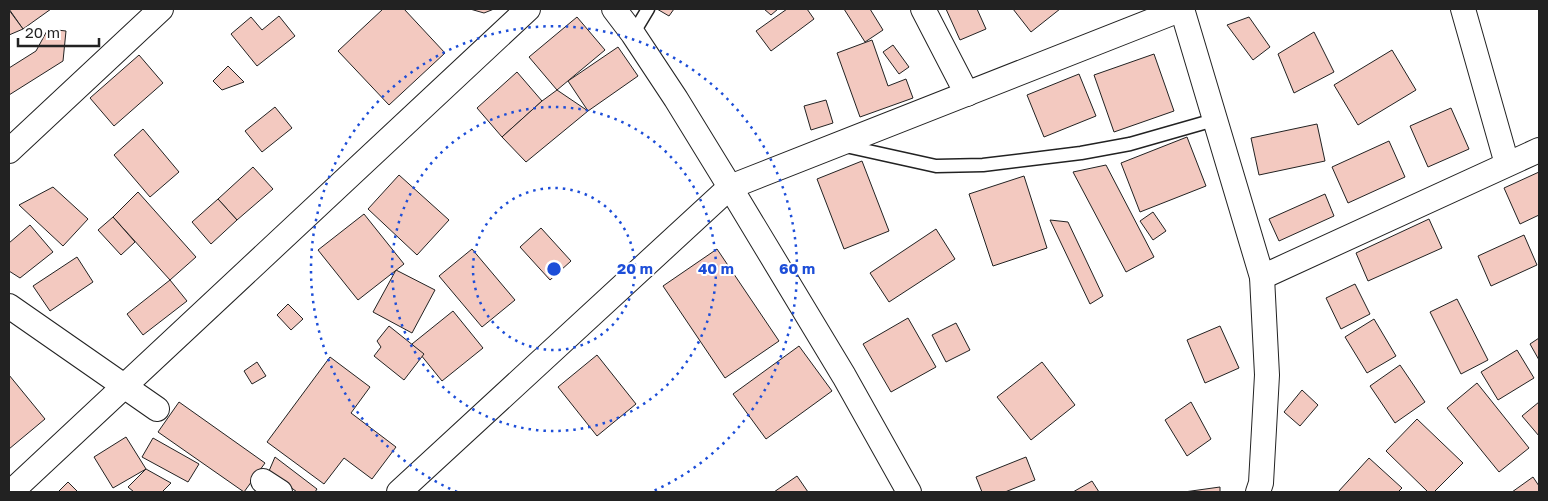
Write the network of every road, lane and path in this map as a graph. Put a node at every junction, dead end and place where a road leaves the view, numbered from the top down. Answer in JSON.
{"nodes":[{"id":1,"x":160,"y":9,"type":"edge"},
{"id":2,"x":528,"y":9,"type":"edge"},
{"id":3,"x":614,"y":9,"type":"edge"},
{"id":4,"x":648,"y":9,"type":"edge"},
{"id":5,"x":923,"y":9,"type":"edge"},
{"id":6,"x":1182,"y":9,"type":"edge"},
{"id":7,"x":1463,"y":9,"type":"edge"},
{"id":8,"x":633,"y":34,"type":"junction"},
{"id":9,"x":967,"y":94,"type":"junction"},
{"id":10,"x":1214,"y":120,"type":"junction"},
{"id":11,"x":838,"y":145,"type":"junction"},
{"id":12,"x":1539,"y":150,"type":"edge"},
{"id":13,"x":9,"y":151,"type":"edge"},
{"id":14,"x":1508,"y":164,"type":"junction"},
{"id":15,"x":730,"y":187,"type":"junction"},
{"id":16,"x":1262,"y":277,"type":"junction"},
{"id":17,"x":9,"y":306,"type":"edge"},
{"id":18,"x":126,"y":386,"type":"junction"},
{"id":19,"x":157,"y":408,"type":"dead end"},
{"id":20,"x":11,"y":492,"type":"edge"},
{"id":21,"x":398,"y":492,"type":"edge"},
{"id":22,"x":909,"y":492,"type":"edge"},
{"id":23,"x":1258,"y":492,"type":"edge"}],
"edges":[{"from":1,"to":13,"type":"street"},
{"from":2,"to":18,"type":"street"},
{"from":3,"to":8,"type":"street"},
{"from":4,"to":8,"type":"lane"},
{"from":5,"to":9,"type":"street"},
{"from":6,"to":9,"type":"street"},
{"from":6,"to":10,"type":"street"},
{"from":7,"to":14,"type":"street"},
{"from":8,"to":15,"type":"street"},
{"from":9,"to":11,"type":"street"},
{"from":10,"to":11,"type":"lane"},
{"from":10,"to":16,"type":"street"},
{"from":11,"to":15,"type":"street"},
{"from":12,"to":14,"type":"street"},
{"from":14,"to":16,"type":"street"},
{"from":15,"to":21,"type":"street"},
{"from":15,"to":22,"type":"street"},
{"from":16,"to":23,"type":"street"},
{"from":17,"to":18,"type":"street"},
{"from":18,"to":19,"type":"street"},
{"from":18,"to":20,"type":"street"}]}
